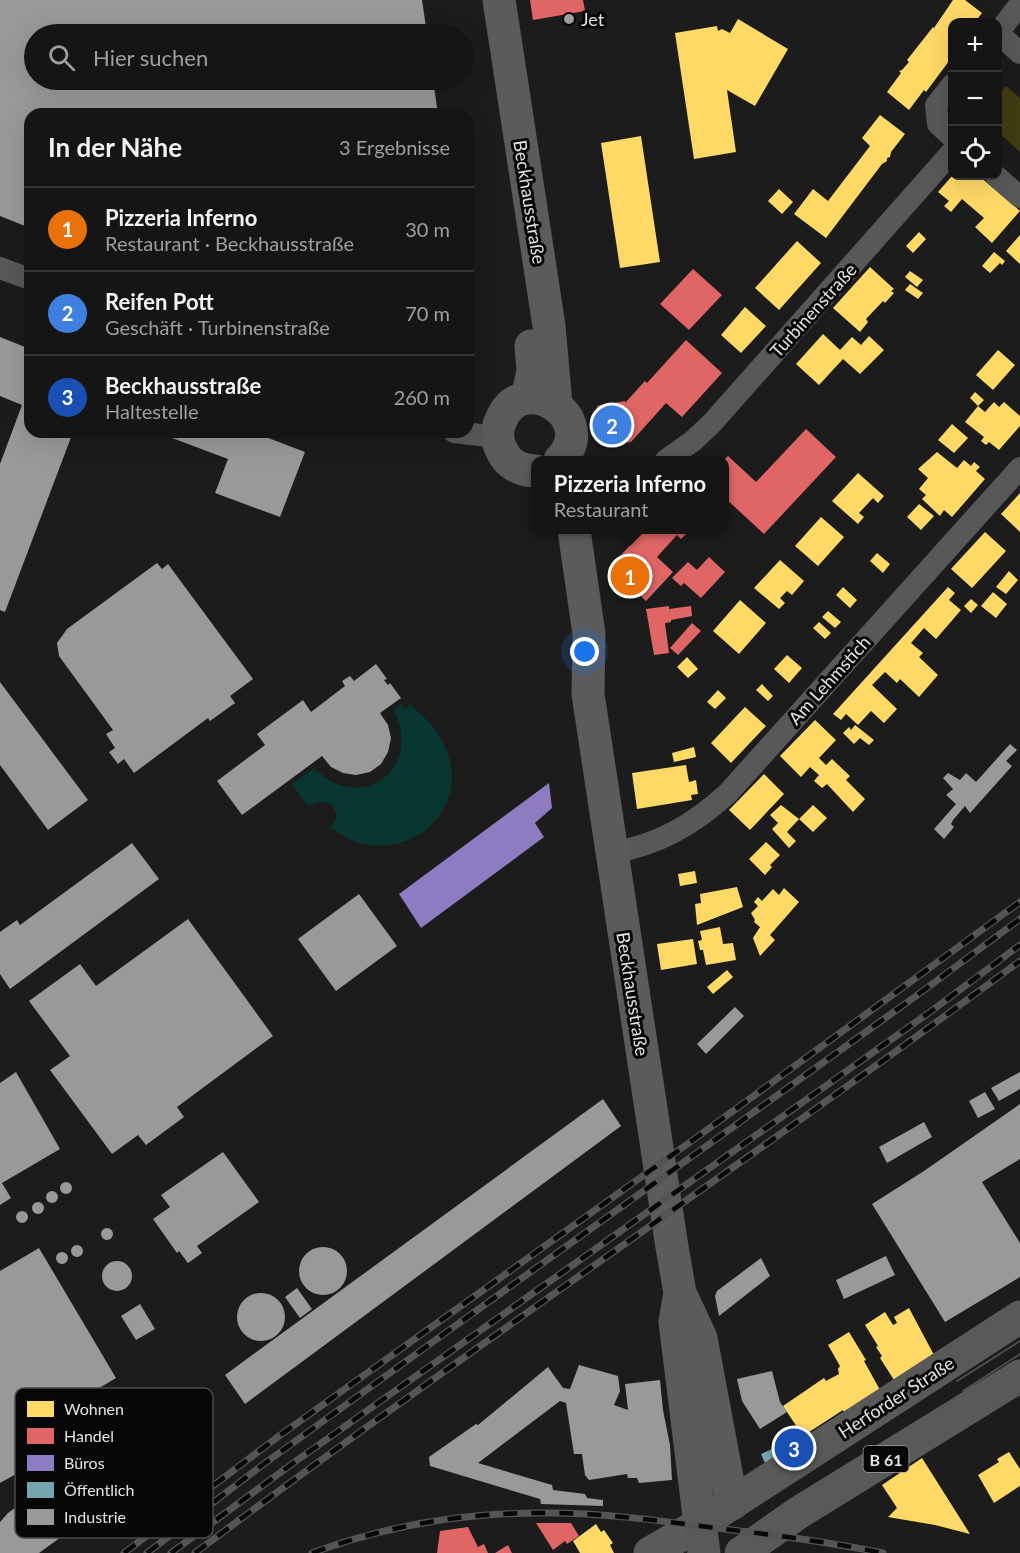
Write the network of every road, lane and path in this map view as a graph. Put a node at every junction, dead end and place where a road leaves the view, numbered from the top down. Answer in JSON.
{"nodes":[{"id":1,"x":477,"y":0,"type":"edge"},
{"id":2,"x":499,"y":0,"type":"edge"},
{"id":3,"x":1020,"y":4,"type":"edge"},
{"id":4,"x":1002,"y":28,"type":"edge"},
{"id":5,"x":1002,"y":37,"type":"edge"},
{"id":6,"x":1020,"y":53,"type":"edge"},
{"id":7,"x":948,"y":91,"type":"edge"},
{"id":8,"x":948,"y":133,"type":"edge"},
{"id":9,"x":948,"y":157,"type":"edge"},
{"id":10,"x":1001,"y":180,"type":"edge"},
{"id":11,"x":1020,"y":197,"type":"edge"},
{"id":12,"x":0,"y":268,"type":"edge"},
{"id":13,"x":24,"y":277,"type":"edge"},
{"id":14,"x":542,"y":402,"type":"junction"},
{"id":15,"x":474,"y":434,"type":"edge"},
{"id":16,"x":497,"y":437,"type":"junction"},
{"id":17,"x":564,"y":456,"type":"edge"},
{"id":18,"x":672,"y":456,"type":"edge"},
{"id":19,"x":1020,"y":468,"type":"edge"},
{"id":20,"x":531,"y":471,"type":"edge"},
{"id":21,"x":556,"y":534,"type":"edge"},
{"id":22,"x":575,"y":534,"type":"edge"},
{"id":23,"x":588,"y":694,"type":"junction"},
{"id":24,"x":612,"y":853,"type":"junction"},
{"id":25,"x":680,"y":1293,"type":"junction"},
{"id":26,"x":1020,"y":1317,"type":"edge"},
{"id":27,"x":1020,"y":1376,"type":"edge"},
{"id":28,"x":732,"y":1504,"type":"junction"},
{"id":29,"x":702,"y":1538,"type":"edge"},
{"id":30,"x":650,"y":1553,"type":"edge"},
{"id":31,"x":741,"y":1553,"type":"edge"}],
"edges":[{"from":1,"to":14,"type":"main road","name":"Beckhausstraße"},
{"from":2,"to":14,"type":"main road","name":"Beckhausstraße"},
{"from":3,"to":4,"type":"street"},
{"from":5,"to":6,"type":"street"},
{"from":7,"to":8,"type":"street"},
{"from":9,"to":18,"type":"street","name":"Turbinenstraße"},
{"from":10,"to":11,"type":"street"},
{"from":12,"to":13,"type":"street"},
{"from":14,"to":16,"type":"main road"},
{"from":14,"to":17,"type":"main road"},
{"from":15,"to":16,"type":"street"},
{"from":16,"to":20,"type":"main road"},
{"from":19,"to":24,"type":"street","name":"Am Lehmstich"},
{"from":21,"to":23,"type":"main road","name":"Beckhausstraße"},
{"from":22,"to":23,"type":"main road","name":"Beckhausstraße"},
{"from":23,"to":24,"type":"main road","name":"Beckhausstraße"},
{"from":24,"to":25,"type":"main road","name":"Beckhausstraße"},
{"from":25,"to":28,"type":"main road","name":"Beckhausstraße"},
{"from":25,"to":29,"type":"main road","name":"Beckhausstraße"},
{"from":26,"to":28,"type":"main road","name":"Herforder Straße","number":"B 61"},
{"from":27,"to":31,"type":"main road","number":"B 61"},
{"from":28,"to":29,"type":"main road","name":"Herforder Straße","number":"B 61"},
{"from":28,"to":31,"type":"main road","name":"Beckhausstraße"},
{"from":29,"to":30,"type":"main road","name":"Herforder Straße"}]}
